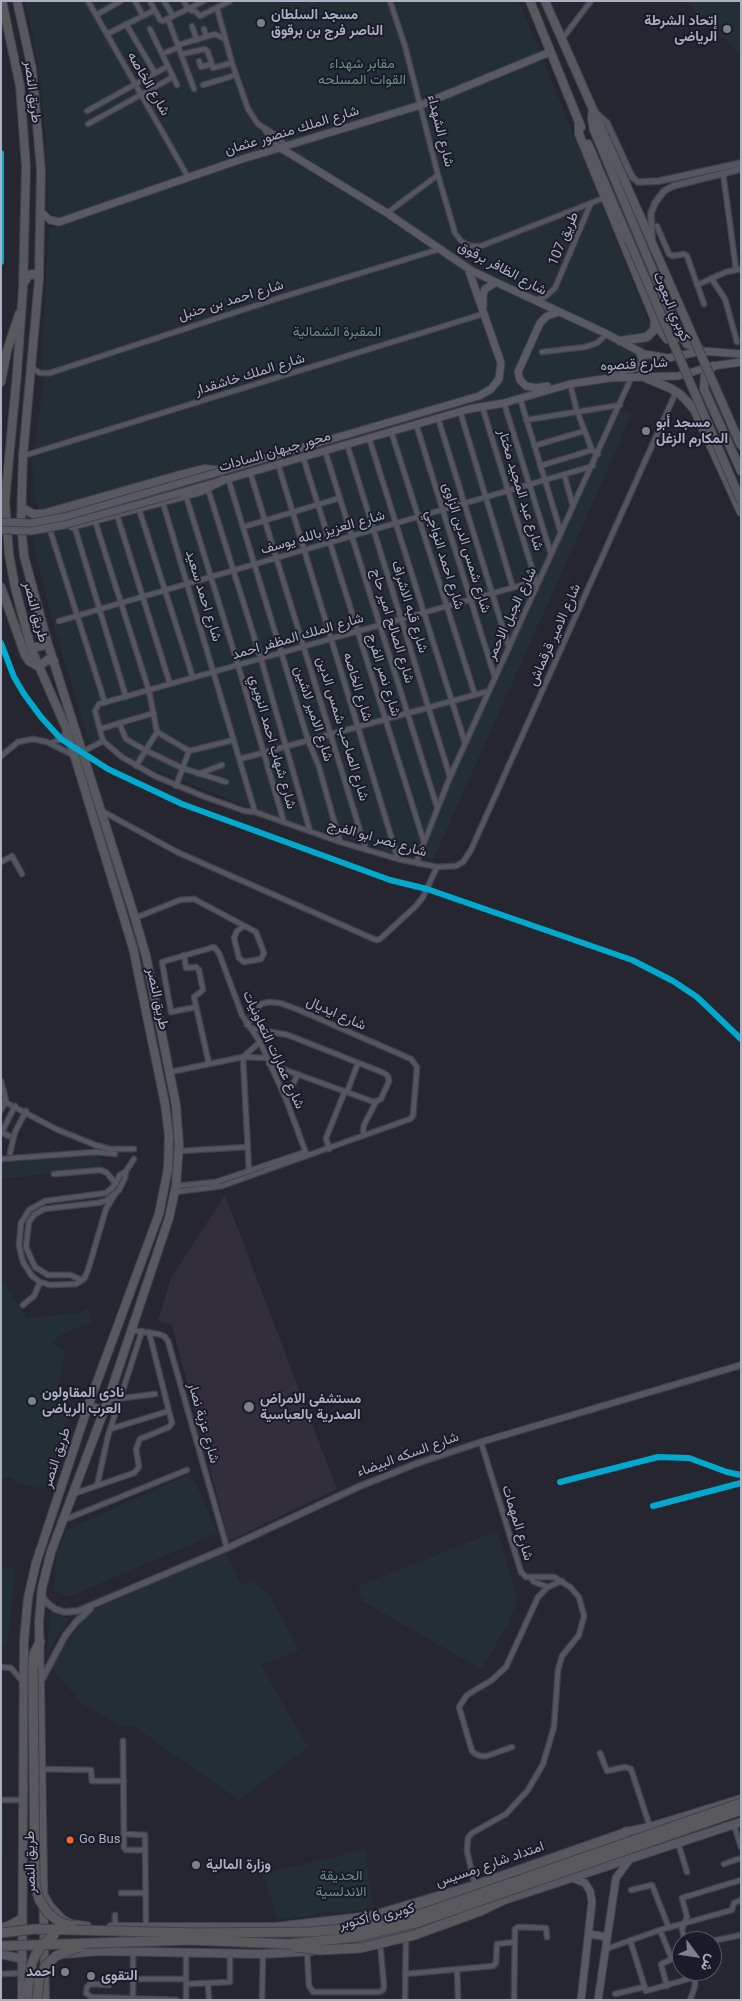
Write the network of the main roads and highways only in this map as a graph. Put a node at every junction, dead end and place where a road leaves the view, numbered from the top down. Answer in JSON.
{"nodes":[{"id":1,"x":2,"y":1,"type":"edge"},
{"id":2,"x":17,"y":1,"type":"edge"},
{"id":3,"x":530,"y":1,"type":"edge"},
{"id":4,"x":546,"y":1,"type":"edge"},
{"id":5,"x":550,"y":52,"type":"junction"},
{"id":6,"x":594,"y":110,"type":"junction"},
{"id":7,"x":579,"y":122,"type":"junction"},
{"id":8,"x":282,"y":146,"type":"junction"},
{"id":9,"x":40,"y":192,"type":"junction"},
{"id":10,"x":25,"y":197,"type":"junction"},
{"id":11,"x":41,"y":212,"type":"junction"},
{"id":12,"x":468,"y":267,"type":"junction"},
{"id":13,"x":40,"y":279,"type":"junction"},
{"id":14,"x":496,"y":282,"type":"junction"},
{"id":15,"x":23,"y":288,"type":"junction"},
{"id":16,"x":22,"y":305,"type":"junction"},
{"id":17,"x":559,"y":312,"type":"junction"},
{"id":18,"x":483,"y":314,"type":"junction"},
{"id":19,"x":655,"y":323,"type":"junction"},
{"id":20,"x":679,"y":333,"type":"junction"},
{"id":21,"x":620,"y":341,"type":"junction"},
{"id":22,"x":639,"y":351,"type":"junction"},
{"id":23,"x":702,"y":351,"type":"junction"},
{"id":24,"x":741,"y":354,"type":"edge"},
{"id":25,"x":741,"y":362,"type":"edge"},
{"id":26,"x":714,"y":366,"type":"junction"},
{"id":27,"x":641,"y":376,"type":"junction"},
{"id":28,"x":610,"y":378,"type":"junction"},
{"id":29,"x":1,"y":382,"type":"edge"},
{"id":30,"x":555,"y":387,"type":"junction"},
{"id":31,"x":704,"y":389,"type":"junction"},
{"id":32,"x":686,"y":399,"type":"junction"},
{"id":33,"x":741,"y":446,"type":"edge"},
{"id":34,"x":222,"y":470,"type":"junction"},
{"id":35,"x":741,"y":471,"type":"edge"},
{"id":36,"x":225,"y":479,"type":"junction"},
{"id":37,"x":741,"y":500,"type":"edge"},
{"id":38,"x":22,"y":508,"type":"junction"},
{"id":39,"x":741,"y":512,"type":"edge"},
{"id":40,"x":40,"y":514,"type":"junction"},
{"id":41,"x":1,"y":522,"type":"edge"},
{"id":42,"x":1,"y":530,"type":"edge"},
{"id":43,"x":41,"y":532,"type":"junction"},
{"id":44,"x":22,"y":542,"type":"junction"},
{"id":45,"x":1,"y":587,"type":"edge"},
{"id":46,"x":47,"y":641,"type":"junction"},
{"id":47,"x":31,"y":648,"type":"junction"},
{"id":48,"x":54,"y":661,"type":"junction"},
{"id":49,"x":39,"y":666,"type":"junction"},
{"id":50,"x":78,"y":754,"type":"junction"},
{"id":51,"x":97,"y":1382,"type":"junction"},
{"id":52,"x":113,"y":1385,"type":"junction"},
{"id":53,"x":87,"y":1409,"type":"junction"},
{"id":54,"x":102,"y":1416,"type":"junction"},
{"id":55,"x":40,"y":1642,"type":"junction"},
{"id":56,"x":23,"y":1765,"type":"junction"},
{"id":57,"x":42,"y":1769,"type":"junction"},
{"id":58,"x":741,"y":1799,"type":"edge"},
{"id":59,"x":741,"y":1803,"type":"edge"},
{"id":60,"x":741,"y":1810,"type":"edge"},
{"id":61,"x":43,"y":1815,"type":"junction"},
{"id":62,"x":23,"y":1822,"type":"junction"},
{"id":63,"x":737,"y":1823,"type":"edge"},
{"id":64,"x":626,"y":1832,"type":"junction"},
{"id":65,"x":633,"y":1856,"type":"junction"},
{"id":66,"x":570,"y":1877,"type":"junction"},
{"id":67,"x":45,"y":1897,"type":"junction"},
{"id":68,"x":503,"y":1900,"type":"junction"},
{"id":69,"x":22,"y":1918,"type":"junction"},
{"id":70,"x":98,"y":1926,"type":"junction"},
{"id":71,"x":379,"y":1926,"type":"junction"},
{"id":72,"x":1,"y":1928,"type":"edge"},
{"id":73,"x":64,"y":1930,"type":"junction"},
{"id":74,"x":87,"y":1930,"type":"junction"},
{"id":75,"x":1,"y":1933,"type":"edge"},
{"id":76,"x":589,"y":1934,"type":"junction"},
{"id":77,"x":607,"y":1937,"type":"junction"},
{"id":78,"x":95,"y":1942,"type":"junction"},
{"id":79,"x":289,"y":1944,"type":"junction"},
{"id":80,"x":1,"y":1946,"type":"edge"},
{"id":81,"x":99,"y":1951,"type":"junction"},
{"id":82,"x":1,"y":1954,"type":"edge"},
{"id":83,"x":22,"y":1959,"type":"junction"},
{"id":84,"x":45,"y":1963,"type":"junction"},
{"id":85,"x":22,"y":2000,"type":"edge"},
{"id":86,"x":29,"y":2000,"type":"edge"},
{"id":87,"x":37,"y":2000,"type":"edge"},
{"id":88,"x":45,"y":2000,"type":"edge"},
{"id":89,"x":581,"y":2000,"type":"edge"},
{"id":90,"x":598,"y":2000,"type":"edge"}],
"edges":[{"from":1,"to":10,"type":"highway","name":"طريق النصر"},
{"from":2,"to":9,"type":"highway","name":"طريق النصر"},
{"from":3,"to":5,"type":"highway"},
{"from":4,"to":6,"type":"highway","name":"كوبري البعوث"},
{"from":5,"to":7,"type":"highway"},
{"from":5,"to":8,"type":"main road","name":"شارع الملك منصور عثمان"},
{"from":6,"to":20,"type":"highway"},
{"from":6,"to":33,"type":"highway","name":"كوبري البعوث","bridge":true},
{"from":7,"to":19,"type":"highway"},
{"from":7,"to":37,"type":"highway","name":"كوبري البعوث","bridge":true},
{"from":8,"to":11,"type":"main road","name":"شارع الملك منصور عثمان"},
{"from":8,"to":12,"type":"main road","name":"شارع الظافر برقوق"},
{"from":9,"to":10,"type":"highway"},
{"from":9,"to":11,"type":"highway","name":"طريق النصر"},
{"from":10,"to":15,"type":"highway","name":"طريق النصر"},
{"from":11,"to":13,"type":"highway","name":"طريق النصر"},
{"from":12,"to":14,"type":"main road","name":"شارع الظافر برقوق"},
{"from":12,"to":18,"type":"main road"},
{"from":13,"to":15,"type":"highway"},
{"from":13,"to":38,"type":"highway","name":"طريق النصر"},
{"from":14,"to":17,"type":"main road","name":"شارع الظافر برقوق"},
{"from":14,"to":18,"type":"main road"},
{"from":15,"to":16,"type":"highway","name":"طريق النصر"},
{"from":16,"to":29,"type":"highway"},
{"from":16,"to":47,"type":"highway","name":"طريق النصر"},
{"from":17,"to":21,"type":"main road","name":"شارع الظافر برقوق"},
{"from":17,"to":30,"type":"main road"},
{"from":18,"to":34,"type":"main road","name":"محور جيهان السادات"},
{"from":19,"to":20,"type":"highway"},
{"from":19,"to":21,"type":"highway"},
{"from":20,"to":23,"type":"highway"},
{"from":21,"to":22,"type":"main road","name":"شارع الظافر برقوق"},
{"from":22,"to":23,"type":"main road","name":"شارع الظافر برقوق"},
{"from":22,"to":28,"type":"main road"},
{"from":23,"to":24,"type":"main road","name":"شارع الظافر برقوق"},
{"from":25,"to":26,"type":"main road","name":"شارع قنصوه"},
{"from":26,"to":27,"type":"main road","name":"شارع قنصوه"},
{"from":26,"to":31,"type":"highway"},
{"from":27,"to":28,"type":"main road","name":"شارع قنصوه"},
{"from":27,"to":32,"type":"highway"},
{"from":28,"to":30,"type":"main road","name":"شارع قنصوه"},
{"from":30,"to":36,"type":"main road","name":"محور جيهان السادات"},
{"from":31,"to":32,"type":"highway"},
{"from":31,"to":35,"type":"highway"},
{"from":32,"to":39,"type":"highway"},
{"from":34,"to":40,"type":"highway"},
{"from":34,"to":41,"type":"main road","name":"محور جيهان السادات","bridge":true},
{"from":36,"to":42,"type":"main road","name":"محور جيهان السادات","bridge":true},
{"from":36,"to":43,"type":"highway"},
{"from":38,"to":40,"type":"highway"},
{"from":38,"to":44,"type":"highway","name":"طريق النصر"},
{"from":40,"to":43,"type":"highway"},
{"from":43,"to":44,"type":"highway"},
{"from":44,"to":46,"type":"highway","name":"طريق النصر"},
{"from":45,"to":49,"type":"highway"},
{"from":46,"to":47,"type":"highway"},
{"from":46,"to":48,"type":"highway","name":"طريق النصر"},
{"from":47,"to":49,"type":"highway","name":"طريق النصر"},
{"from":48,"to":49,"type":"highway"},
{"from":48,"to":50,"type":"highway","name":"طريق النصر"},
{"from":49,"to":50,"type":"highway","name":"طريق النصر"},
{"from":50,"to":51,"type":"highway","name":"طريق النصر"},
{"from":50,"to":52,"type":"highway","name":"طريق النصر"},
{"from":51,"to":52,"type":"highway"},
{"from":51,"to":53,"type":"highway","name":"طريق النصر"},
{"from":52,"to":54,"type":"highway","name":"طريق النصر"},
{"from":53,"to":54,"type":"highway"},
{"from":53,"to":56,"type":"highway","name":"طريق النصر"},
{"from":54,"to":55,"type":"highway","name":"طريق النصر"},
{"from":55,"to":57,"type":"highway","name":"طريق النصر"},
{"from":55,"to":74,"type":"highway","bridge":true},
{"from":56,"to":57,"type":"highway"},
{"from":56,"to":62,"type":"highway","name":"طريق النصر"},
{"from":57,"to":61,"type":"highway","name":"طريق النصر"},
{"from":58,"to":64,"type":"main road","name":"امتداد شارع رمسيس"},
{"from":59,"to":71,"type":"highway","name":"كوبرى 6 أكتوبر","bridge":true},
{"from":60,"to":79,"type":"highway","name":"كوبرى 6 أكتوبر","bridge":true},
{"from":61,"to":62,"type":"highway"},
{"from":61,"to":67,"type":"highway","name":"طريق النصر"},
{"from":62,"to":69,"type":"highway","name":"طريق النصر"},
{"from":63,"to":65,"type":"main road"},
{"from":64,"to":70,"type":"main road","name":"امتداد شارع رمسيس"},
{"from":64,"to":71,"type":"highway"},
{"from":65,"to":66,"type":"main road"},
{"from":65,"to":77,"type":"main road"},
{"from":66,"to":68,"type":"main road"},
{"from":66,"to":76,"type":"main road"},
{"from":67,"to":70,"type":"main road","name":"امتداد شارع رمسيس"},
{"from":67,"to":84,"type":"highway","name":"طريق النصر"},
{"from":68,"to":79,"type":"highway","bridge":true},
{"from":68,"to":81,"type":"main road"},
{"from":69,"to":72,"type":"highway"},
{"from":69,"to":83,"type":"highway","name":"طريق النصر"},
{"from":70,"to":81,"type":"main road"},
{"from":71,"to":74,"type":"highway","name":"كوبرى 6 أكتوبر","bridge":true},
{"from":73,"to":74,"type":"highway","name":"كوبرى 6 أكتوبر","bridge":true},
{"from":73,"to":75,"type":"highway","name":"كوبرى 6 أكتوبر","bridge":true},
{"from":73,"to":86,"type":"highway","bridge":true},
{"from":76,"to":77,"type":"main road"},
{"from":76,"to":89,"type":"main road"},
{"from":77,"to":90,"type":"main road"},
{"from":78,"to":79,"type":"highway","name":"كوبرى 6 أكتوبر","bridge":true},
{"from":78,"to":80,"type":"highway","name":"كوبرى 6 أكتوبر","bridge":true},
{"from":78,"to":87,"type":"highway","bridge":true},
{"from":81,"to":84,"type":"main road"},
{"from":82,"to":83,"type":"highway"},
{"from":83,"to":85,"type":"highway","name":"طريق النصر"},
{"from":84,"to":88,"type":"highway","name":"طريق النصر"}]}
